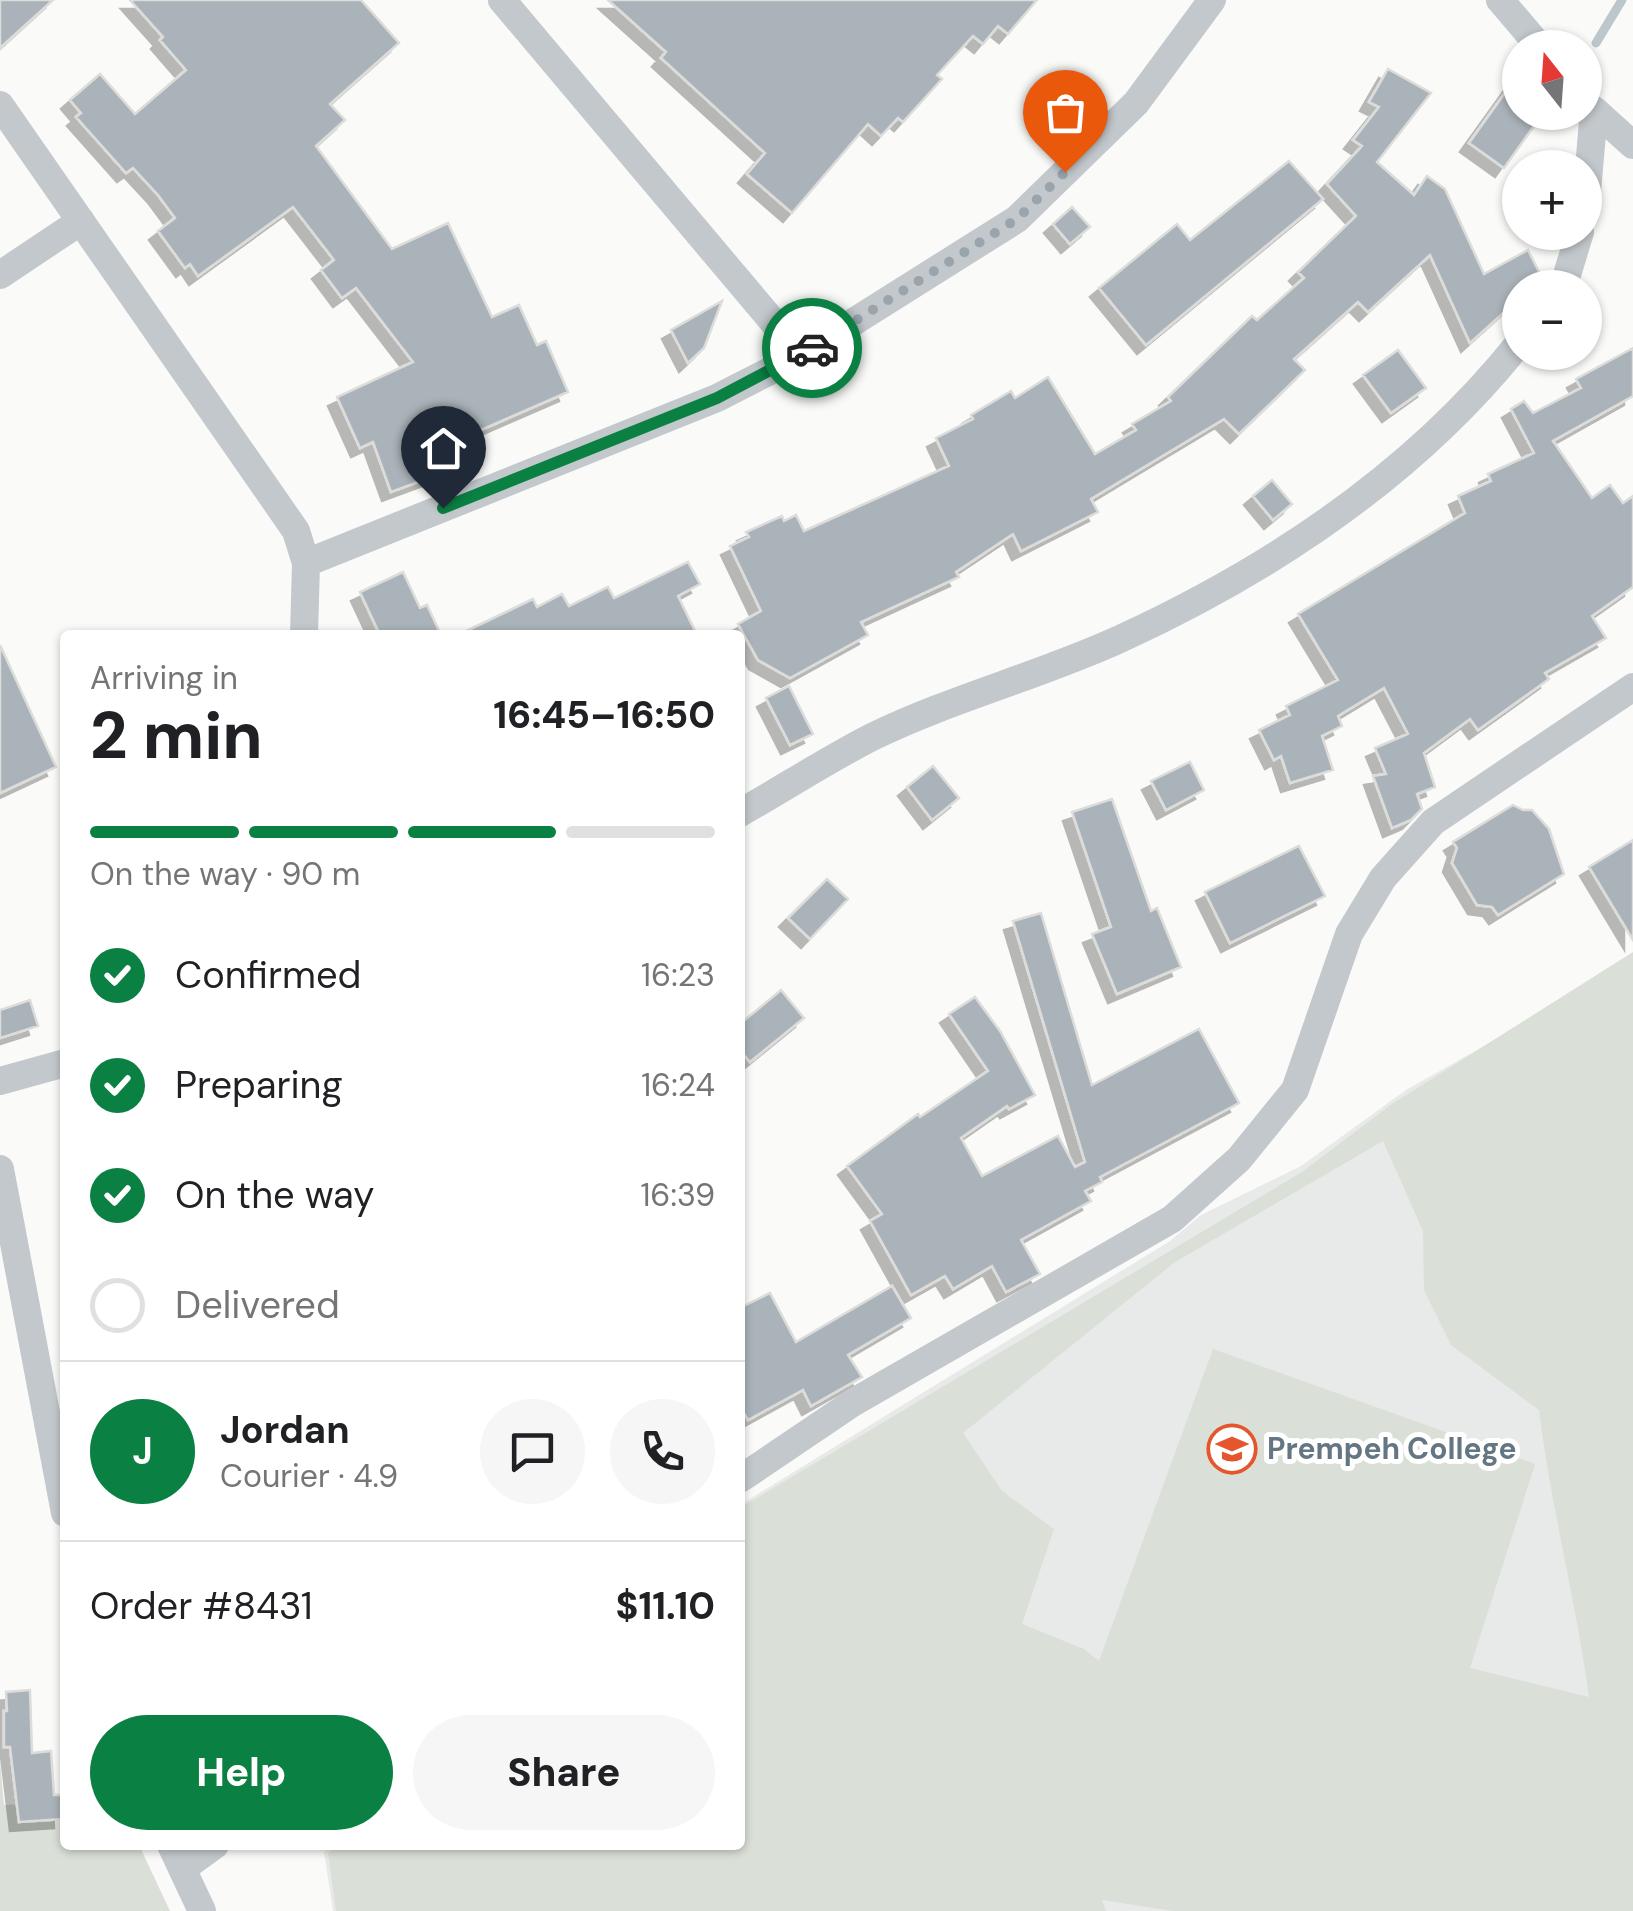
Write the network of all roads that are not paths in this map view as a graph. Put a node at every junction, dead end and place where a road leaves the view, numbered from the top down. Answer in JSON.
{"nodes":[{"id":1,"x":502,"y":0,"type":"edge"},
{"id":2,"x":1212,"y":0,"type":"edge"},
{"id":3,"x":1500,"y":0,"type":"edge"},
{"id":4,"x":1526,"y":30,"type":"edge"},
{"id":5,"x":0,"y":105,"type":"edge"},
{"id":6,"x":1602,"y":116,"type":"edge"},
{"id":7,"x":1633,"y":145,"type":"edge"},
{"id":8,"x":81,"y":221,"type":"junction"},
{"id":9,"x":0,"y":274,"type":"edge"},
{"id":10,"x":801,"y":354,"type":"junction"},
{"id":11,"x":1502,"y":363,"type":"edge"},
{"id":12,"x":306,"y":563,"type":"junction"},
{"id":13,"x":304,"y":630,"type":"edge"},
{"id":14,"x":1633,"y":687,"type":"edge"},
{"id":15,"x":745,"y":810,"type":"edge"},
{"id":16,"x":60,"y":1064,"type":"edge"},
{"id":17,"x":0,"y":1080,"type":"edge"},
{"id":18,"x":0,"y":1169,"type":"edge"},
{"id":19,"x":745,"y":1476,"type":"edge"},
{"id":20,"x":60,"y":1487,"type":"edge"},
{"id":21,"x":176,"y":1857,"type":"edge"},
{"id":22,"x":202,"y":1911,"type":"edge"}],
"edges":[{"from":1,"to":10,"type":"street"},
{"from":2,"to":10,"type":"street"},
{"from":3,"to":4,"type":"street"},
{"from":5,"to":8,"type":"street"},
{"from":6,"to":7,"type":"street"},
{"from":8,"to":9,"type":"street"},
{"from":8,"to":12,"type":"street"},
{"from":10,"to":12,"type":"street"},
{"from":11,"to":15,"type":"street"},
{"from":12,"to":13,"type":"street"},
{"from":14,"to":19,"type":"street"},
{"from":16,"to":17,"type":"street"},
{"from":18,"to":20,"type":"street"},
{"from":21,"to":22,"type":"street"}]}
